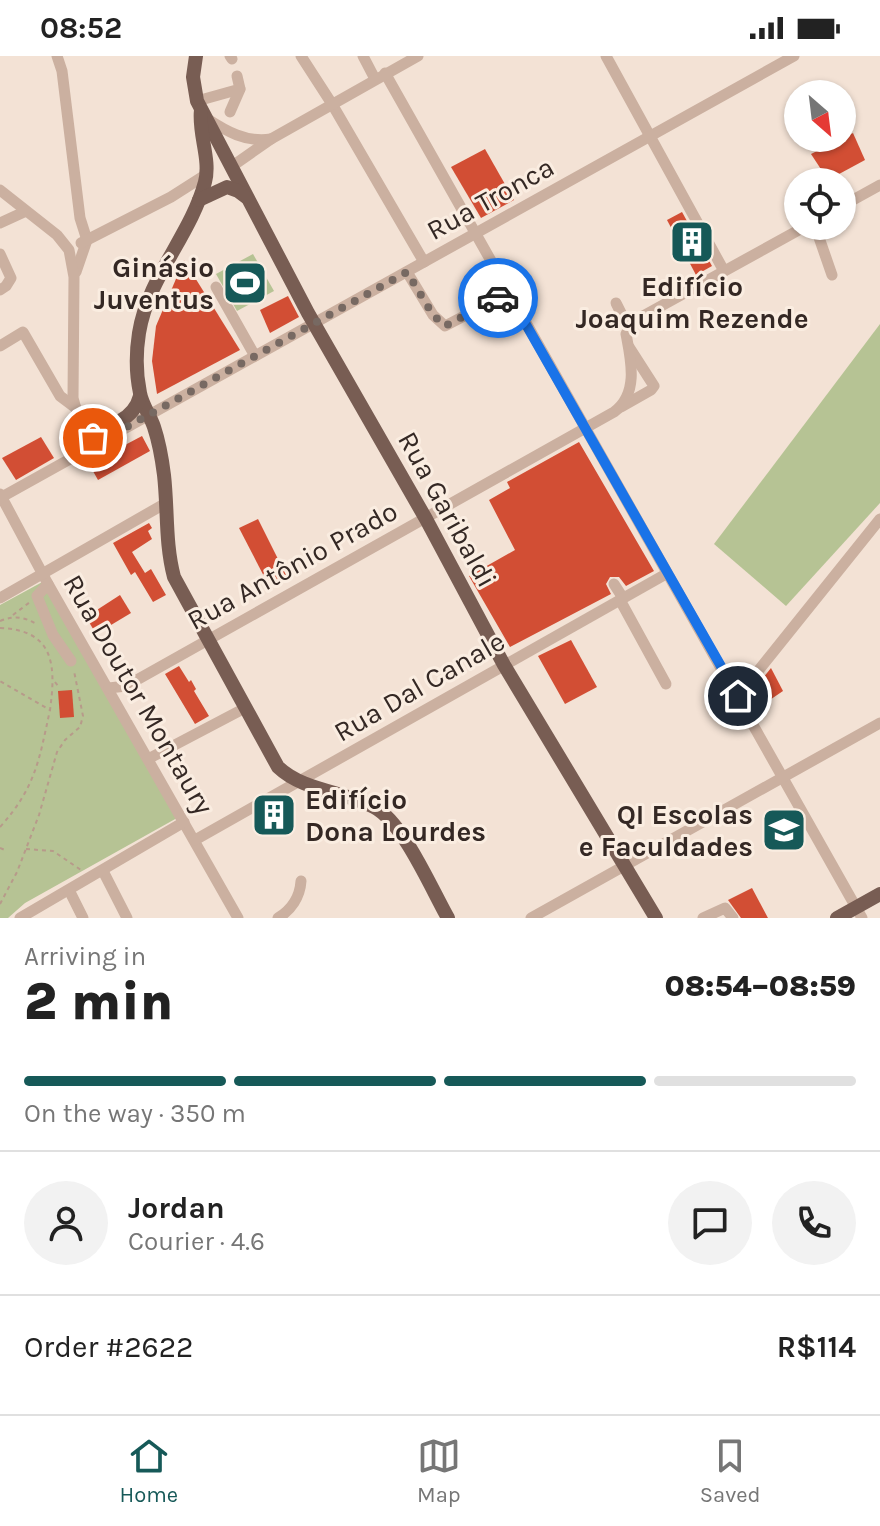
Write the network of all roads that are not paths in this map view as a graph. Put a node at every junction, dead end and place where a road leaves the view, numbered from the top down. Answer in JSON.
{"nodes":[{"id":1,"x":57,"y":56,"type":"edge"},
{"id":2,"x":196,"y":56,"type":"edge"},
{"id":3,"x":301,"y":56,"type":"edge"},
{"id":4,"x":363,"y":56,"type":"edge"},
{"id":5,"x":418,"y":56,"type":"edge"},
{"id":6,"x":606,"y":56,"type":"edge"},
{"id":7,"x":787,"y":58,"type":"edge"},
{"id":8,"x":237,"y":76,"type":"dead end"},
{"id":9,"x":380,"y":76,"type":"junction"},
{"id":10,"x":240,"y":89,"type":"junction"},
{"id":11,"x":332,"y":104,"type":"junction"},
{"id":12,"x":201,"y":110,"type":"junction"},
{"id":13,"x":230,"y":112,"type":"dead end"},
{"id":14,"x":650,"y":136,"type":"junction"},
{"id":15,"x":271,"y":139,"type":"junction"},
{"id":16,"x":231,"y":167,"type":"junction"},
{"id":17,"x":207,"y":174,"type":"junction"},
{"id":18,"x":880,"y":185,"type":"edge"},
{"id":19,"x":0,"y":190,"type":"edge"},
{"id":20,"x":171,"y":197,"type":"junction"},
{"id":21,"x":246,"y":197,"type":"junction"},
{"id":22,"x":856,"y":198,"type":"edge"},
{"id":23,"x":197,"y":206,"type":"junction"},
{"id":24,"x":24,"y":212,"type":"junction"},
{"id":25,"x":0,"y":223,"type":"edge"},
{"id":26,"x":475,"y":234,"type":"junction"},
{"id":27,"x":784,"y":238,"type":"edge"},
{"id":28,"x":87,"y":240,"type":"junction"},
{"id":29,"x":820,"y":240,"type":"edge"},
{"id":30,"x":69,"y":250,"type":"junction"},
{"id":31,"x":0,"y":254,"type":"edge"},
{"id":32,"x":424,"y":262,"type":"junction"},
{"id":33,"x":724,"y":271,"type":"junction"},
{"id":34,"x":407,"y":272,"type":"junction"},
{"id":35,"x":832,"y":275,"type":"dead end"},
{"id":36,"x":74,"y":277,"type":"junction"},
{"id":37,"x":216,"y":287,"type":"dead end"},
{"id":38,"x":0,"y":290,"type":"edge"},
{"id":39,"x":508,"y":293,"type":"junction"},
{"id":40,"x":616,"y":303,"type":"dead end"},
{"id":41,"x":314,"y":323,"type":"junction"},
{"id":42,"x":628,"y":336,"type":"junction"},
{"id":43,"x":0,"y":346,"type":"edge"},
{"id":44,"x":255,"y":356,"type":"junction"},
{"id":45,"x":140,"y":396,"type":"junction"},
{"id":46,"x":621,"y":407,"type":"junction"},
{"id":47,"x":76,"y":409,"type":"junction"},
{"id":48,"x":149,"y":415,"type":"junction"},
{"id":49,"x":87,"y":427,"type":"junction"},
{"id":50,"x":585,"y":430,"type":"junction"},
{"id":51,"x":96,"y":444,"type":"junction"},
{"id":52,"x":1,"y":496,"type":"edge"},
{"id":53,"x":166,"y":503,"type":"junction"},
{"id":54,"x":426,"y":519,"type":"junction"},
{"id":55,"x":880,"y":519,"type":"edge"},
{"id":56,"x":666,"y":574,"type":"junction"},
{"id":57,"x":46,"y":579,"type":"junction"},
{"id":58,"x":614,"y":584,"type":"dead end"},
{"id":59,"x":0,"y":598,"type":"edge"},
{"id":60,"x":622,"y":599,"type":"junction"},
{"id":61,"x":207,"y":638,"type":"junction"},
{"id":62,"x":71,"y":661,"type":"road end"},
{"id":63,"x":504,"y":665,"type":"junction"},
{"id":64,"x":666,"y":684,"type":"dead end"},
{"id":65,"x":109,"y":688,"type":"junction"},
{"id":66,"x":738,"y":696,"type":"junction"},
{"id":67,"x":245,"y":708,"type":"junction"},
{"id":68,"x":880,"y":723,"type":"edge"},
{"id":69,"x":148,"y":759,"type":"junction"},
{"id":70,"x":783,"y":777,"type":"junction"},
{"id":71,"x":299,"y":781,"type":"junction"},
{"id":72,"x":184,"y":822,"type":"junction"},
{"id":73,"x":195,"y":840,"type":"junction"},
{"id":74,"x":625,"y":865,"type":"junction"},
{"id":75,"x":97,"y":874,"type":"junction"},
{"id":76,"x":301,"y":881,"type":"dead end"},
{"id":77,"x":69,"y":890,"type":"junction"},
{"id":78,"x":880,"y":894,"type":"edge"},
{"id":79,"x":859,"y":913,"type":"edge"},
{"id":80,"x":20,"y":918,"type":"edge"},
{"id":81,"x":83,"y":918,"type":"edge"},
{"id":82,"x":127,"y":918,"type":"edge"},
{"id":83,"x":238,"y":918,"type":"edge"},
{"id":84,"x":278,"y":918,"type":"edge"},
{"id":85,"x":448,"y":918,"type":"edge"},
{"id":86,"x":531,"y":918,"type":"edge"},
{"id":87,"x":656,"y":918,"type":"edge"},
{"id":88,"x":703,"y":918,"type":"edge"},
{"id":89,"x":733,"y":918,"type":"edge"},
{"id":90,"x":837,"y":918,"type":"edge"}],
"edges":[{"from":1,"to":28,"type":"street"},
{"from":2,"to":12,"type":"main road"},
{"from":3,"to":11,"type":"street"},
{"from":4,"to":9,"type":"street"},
{"from":5,"to":9,"type":"street"},
{"from":6,"to":14,"type":"street"},
{"from":7,"to":14,"type":"street","name":"Rua Tronca"},
{"from":8,"to":10,"type":"street"},
{"from":9,"to":11,"type":"street"},
{"from":9,"to":26,"type":"street"},
{"from":10,"to":12,"type":"street"},
{"from":10,"to":13,"type":"street"},
{"from":11,"to":15,"type":"street"},
{"from":11,"to":32,"type":"street"},
{"from":12,"to":15,"type":"street"},
{"from":12,"to":16,"type":"main road","name":"Rua Garibaldi"},
{"from":12,"to":17,"type":"main road"},
{"from":14,"to":26,"type":"street","name":"Rua Tronca"},
{"from":14,"to":33,"type":"street"},
{"from":15,"to":16,"type":"street"},
{"from":16,"to":21,"type":"main road","name":"Rua Garibaldi"},
{"from":17,"to":20,"type":"street"},
{"from":17,"to":23,"type":"main road"},
{"from":18,"to":22,"type":"street"},
{"from":19,"to":24,"type":"street"},
{"from":20,"to":23,"type":"street"},
{"from":20,"to":28,"type":"street"},
{"from":21,"to":23,"type":"main road"},
{"from":21,"to":41,"type":"main road","name":"Rua Garibaldi"},
{"from":23,"to":45,"type":"main road"},
{"from":24,"to":25,"type":"street"},
{"from":24,"to":30,"type":"street"},
{"from":26,"to":32,"type":"street","name":"Rua Tronca"},
{"from":26,"to":39,"type":"street"},
{"from":27,"to":33,"type":"street"},
{"from":28,"to":30,"type":"street"},
{"from":28,"to":36,"type":"street"},
{"from":29,"to":35,"type":"street"},
{"from":30,"to":36,"type":"street"},
{"from":31,"to":38,"type":"street"},
{"from":32,"to":34,"type":"street","name":"Rua Tronca"},
{"from":33,"to":42,"type":"street"},
{"from":34,"to":39,"type":"street"},
{"from":34,"to":41,"type":"street","name":"Rua Tronca"},
{"from":36,"to":47,"type":"street"},
{"from":37,"to":44,"type":"street"},
{"from":39,"to":50,"type":"street"},
{"from":40,"to":42,"type":"street"},
{"from":41,"to":44,"type":"street","name":"Rua Tronca"},
{"from":41,"to":54,"type":"main road","name":"Rua Garibaldi"},
{"from":42,"to":46,"type":"street"},
{"from":42,"to":46,"type":"street","name":"Rua Antônio Prado"},
{"from":43,"to":47,"type":"street"},
{"from":44,"to":48,"type":"street","name":"Rua Tronca"},
{"from":45,"to":48,"type":"main road"},
{"from":45,"to":49,"type":"main road"},
{"from":46,"to":50,"type":"street","name":"Rua Antônio Prado"},
{"from":47,"to":49,"type":"street"},
{"from":48,"to":51,"type":"street","name":"Rua Tronca"},
{"from":48,"to":53,"type":"main road"},
{"from":49,"to":51,"type":"street"},
{"from":50,"to":54,"type":"street","name":"Rua Antônio Prado"},
{"from":50,"to":56,"type":"street"},
{"from":51,"to":52,"type":"street","name":"Rua Tronca"},
{"from":52,"to":57,"type":"street","name":"Rua Doutor Montaury"},
{"from":53,"to":57,"type":"street"},
{"from":53,"to":61,"type":"main road"},
{"from":54,"to":61,"type":"street","name":"Rua Antônio Prado"},
{"from":54,"to":63,"type":"main road","name":"Rua Garibaldi"},
{"from":55,"to":66,"type":"street"},
{"from":56,"to":60,"type":"street","name":"Rua Dal Canale"},
{"from":56,"to":66,"type":"street"},
{"from":57,"to":59,"type":"street"},
{"from":57,"to":62,"type":"street"},
{"from":57,"to":65,"type":"street","name":"Rua Doutor Montaury"},
{"from":58,"to":60,"type":"street"},
{"from":60,"to":63,"type":"street","name":"Rua Dal Canale"},
{"from":60,"to":64,"type":"street"},
{"from":61,"to":65,"type":"street","name":"Rua Antônio Prado"},
{"from":61,"to":67,"type":"main road"},
{"from":63,"to":71,"type":"street","name":"Rua Dal Canale"},
{"from":63,"to":74,"type":"main road","name":"Rua Garibaldi"},
{"from":65,"to":69,"type":"street","name":"Rua Doutor Montaury"},
{"from":66,"to":70,"type":"street"},
{"from":67,"to":69,"type":"street"},
{"from":67,"to":71,"type":"main road"},
{"from":68,"to":70,"type":"street"},
{"from":69,"to":72,"type":"street","name":"Rua Doutor Montaury"},
{"from":70,"to":74,"type":"street"},
{"from":70,"to":79,"type":"street"},
{"from":71,"to":73,"type":"street","name":"Rua Dal Canale"},
{"from":71,"to":85,"type":"main road"},
{"from":72,"to":73,"type":"street","name":"Rua Doutor Montaury"},
{"from":72,"to":75,"type":"street"},
{"from":73,"to":83,"type":"street","name":"Rua Doutor Montaury"},
{"from":74,"to":86,"type":"street"},
{"from":74,"to":87,"type":"main road","name":"Rua Garibaldi"},
{"from":75,"to":77,"type":"street"},
{"from":75,"to":82,"type":"street"},
{"from":76,"to":84,"type":"street"},
{"from":77,"to":80,"type":"street"},
{"from":77,"to":81,"type":"street"},
{"from":78,"to":79,"type":"main road"},
{"from":79,"to":90,"type":"main road"},
{"from":88,"to":89,"type":"street"}]}
